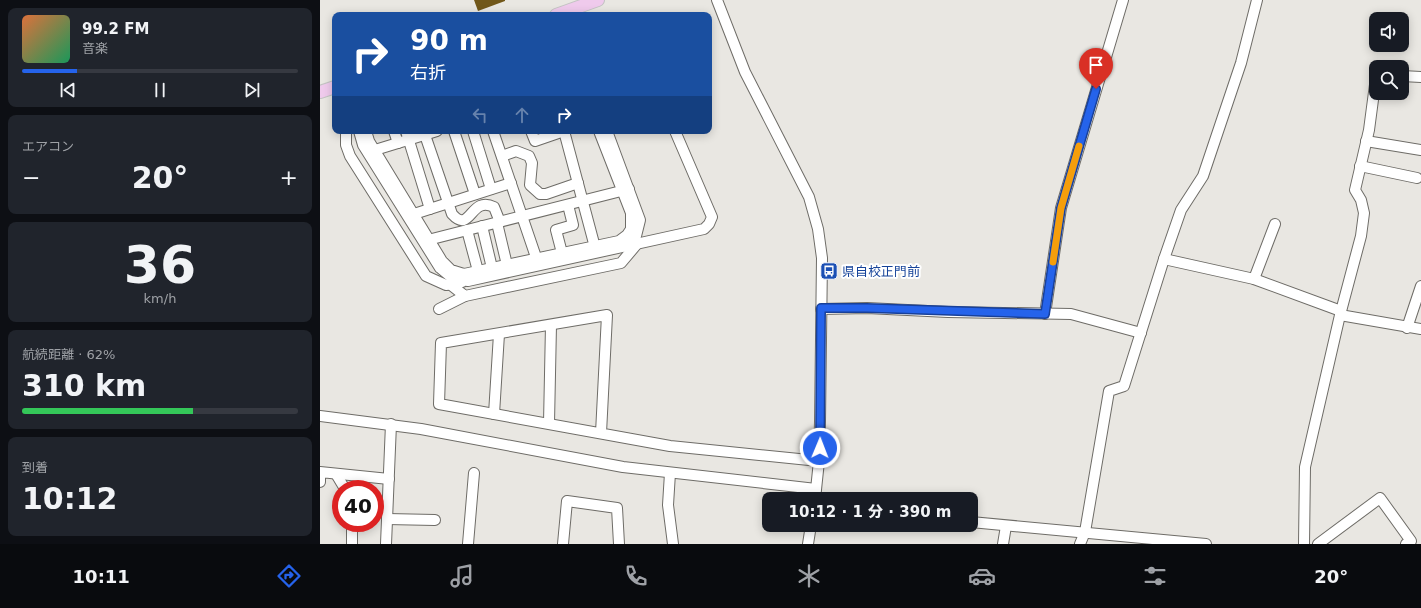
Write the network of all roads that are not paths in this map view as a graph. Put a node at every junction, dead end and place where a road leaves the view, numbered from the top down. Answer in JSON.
{"nodes":[{"id":1,"x":598,"y":0,"type":"edge"},
{"id":2,"x":717,"y":0,"type":"edge"},
{"id":3,"x":1123,"y":0,"type":"edge"},
{"id":4,"x":1257,"y":0,"type":"edge"},
{"id":5,"x":564,"y":12,"type":"edge"},
{"id":6,"x":1409,"y":76,"type":"edge"},
{"id":7,"x":1421,"y":76,"type":"edge"},
{"id":8,"x":332,"y":88,"type":"edge"},
{"id":9,"x":320,"y":92,"type":"edge"},
{"id":10,"x":1372,"y":100,"type":"edge"},
{"id":11,"x":346,"y":134,"type":"edge"},
{"id":12,"x":350,"y":134,"type":"edge"},
{"id":13,"x":360,"y":134,"type":"edge"},
{"id":14,"x":367,"y":134,"type":"edge"},
{"id":15,"x":395,"y":134,"type":"edge"},
{"id":16,"x":428,"y":134,"type":"edge"},
{"id":17,"x":455,"y":134,"type":"edge"},
{"id":18,"x":474,"y":134,"type":"edge"},
{"id":19,"x":495,"y":134,"type":"edge"},
{"id":20,"x":533,"y":134,"type":"edge"},
{"id":21,"x":559,"y":134,"type":"edge"},
{"id":22,"x":566,"y":134,"type":"edge"},
{"id":23,"x":600,"y":134,"type":"edge"},
{"id":24,"x":608,"y":134,"type":"edge"},
{"id":25,"x":676,"y":134,"type":"edge"},
{"id":26,"x":407,"y":135,"type":"edge"},
{"id":27,"x":425,"y":135,"type":"junction"},
{"id":28,"x":1366,"y":141,"type":"junction"},
{"id":29,"x":398,"y":143,"type":"junction"},
{"id":30,"x":375,"y":150,"type":"junction"},
{"id":31,"x":1421,"y":150,"type":"edge"},
{"id":32,"x":502,"y":156,"type":"junction"},
{"id":33,"x":1360,"y":166,"type":"junction"},
{"id":34,"x":1417,"y":178,"type":"dead end"},
{"id":35,"x":510,"y":183,"type":"junction"},
{"id":36,"x":578,"y":183,"type":"junction"},
{"id":37,"x":490,"y":189,"type":"junction"},
{"id":38,"x":626,"y":190,"type":"junction"},
{"id":39,"x":475,"y":194,"type":"junction"},
{"id":40,"x":583,"y":201,"type":"junction"},
{"id":41,"x":448,"y":203,"type":"junction"},
{"id":42,"x":568,"y":205,"type":"junction"},
{"id":43,"x":430,"y":209,"type":"junction"},
{"id":44,"x":414,"y":214,"type":"junction"},
{"id":45,"x":522,"y":216,"type":"junction"},
{"id":46,"x":498,"y":222,"type":"junction"},
{"id":47,"x":1275,"y":224,"type":"dead end"},
{"id":48,"x":482,"y":226,"type":"junction"},
{"id":49,"x":467,"y":230,"type":"junction"},
{"id":50,"x":426,"y":240,"type":"junction"},
{"id":51,"x":637,"y":244,"type":"junction"},
{"id":52,"x":621,"y":248,"type":"junction"},
{"id":53,"x":596,"y":249,"type":"junction"},
{"id":54,"x":562,"y":253,"type":"junction"},
{"id":55,"x":1164,"y":259,"type":"junction"},
{"id":56,"x":537,"y":262,"type":"junction"},
{"id":57,"x":507,"y":265,"type":"junction"},
{"id":58,"x":492,"y":268,"type":"junction"},
{"id":59,"x":478,"y":271,"type":"junction"},
{"id":60,"x":1254,"y":279,"type":"junction"},
{"id":61,"x":468,"y":281,"type":"junction"},
{"id":62,"x":448,"y":285,"type":"junction"},
{"id":63,"x":1421,"y":286,"type":"edge"},
{"id":64,"x":465,"y":296,"type":"junction"},
{"id":65,"x":821,"y":308,"type":"junction"},
{"id":66,"x":439,"y":309,"type":"dead end"},
{"id":67,"x":1341,"y":313,"type":"junction"},
{"id":68,"x":1045,"y":314,"type":"junction"},
{"id":69,"x":551,"y":325,"type":"junction"},
{"id":70,"x":1407,"y":328,"type":"junction"},
{"id":71,"x":1421,"y":329,"type":"edge"},
{"id":72,"x":1141,"y":333,"type":"junction"},
{"id":73,"x":499,"y":334,"type":"junction"},
{"id":74,"x":494,"y":414,"type":"junction"},
{"id":75,"x":320,"y":416,"type":"edge"},
{"id":76,"x":549,"y":423,"type":"junction"},
{"id":77,"x":391,"y":424,"type":"junction"},
{"id":78,"x":601,"y":433,"type":"junction"},
{"id":79,"x":819,"y":461,"type":"junction"},
{"id":80,"x":474,"y":473,"type":"dead end"},
{"id":81,"x":670,"y":473,"type":"junction"},
{"id":82,"x":336,"y":474,"type":"junction"},
{"id":83,"x":389,"y":479,"type":"junction"},
{"id":84,"x":340,"y":480,"type":"edge"},
{"id":85,"x":320,"y":482,"type":"edge"},
{"id":86,"x":802,"y":492,"type":"edge"},
{"id":87,"x":816,"y":492,"type":"edge"},
{"id":88,"x":387,"y":519,"type":"junction"},
{"id":89,"x":435,"y":520,"type":"dead end"},
{"id":90,"x":978,"y":523,"type":"edge"},
{"id":91,"x":1006,"y":526,"type":"junction"},
{"id":92,"x":352,"y":532,"type":"edge"},
{"id":93,"x":810,"y":532,"type":"edge"},
{"id":94,"x":1085,"y":532,"type":"junction"},
{"id":95,"x":352,"y":544,"type":"edge"},
{"id":96,"x":386,"y":544,"type":"edge"},
{"id":97,"x":468,"y":544,"type":"edge"},
{"id":98,"x":563,"y":544,"type":"edge"},
{"id":99,"x":619,"y":544,"type":"edge"},
{"id":100,"x":673,"y":544,"type":"edge"},
{"id":101,"x":808,"y":544,"type":"edge"},
{"id":102,"x":1003,"y":544,"type":"edge"},
{"id":103,"x":1080,"y":544,"type":"edge"},
{"id":104,"x":1206,"y":544,"type":"edge"},
{"id":105,"x":1304,"y":544,"type":"edge"},
{"id":106,"x":1318,"y":544,"type":"edge"},
{"id":107,"x":1406,"y":544,"type":"edge"}],
"edges":[{"from":1,"to":5,"type":"main road"},
{"from":2,"to":65,"type":"street"},
{"from":3,"to":68,"type":"street"},
{"from":4,"to":55,"type":"street"},
{"from":6,"to":7,"type":"street"},
{"from":8,"to":9,"type":"main road"},
{"from":10,"to":28,"type":"street"},
{"from":11,"to":62,"type":"street"},
{"from":12,"to":62,"type":"street"},
{"from":13,"to":50,"type":"street"},
{"from":14,"to":30,"type":"street"},
{"from":15,"to":29,"type":"street"},
{"from":16,"to":27,"type":"street"},
{"from":17,"to":39,"type":"street"},
{"from":18,"to":37,"type":"street"},
{"from":19,"to":32,"type":"street"},
{"from":20,"to":21,"type":"street"},
{"from":22,"to":36,"type":"street"},
{"from":23,"to":38,"type":"street"},
{"from":24,"to":38,"type":"street"},
{"from":25,"to":51,"type":"street"},
{"from":26,"to":27,"type":"street"},
{"from":26,"to":29,"type":"street"},
{"from":26,"to":43,"type":"street"},
{"from":27,"to":41,"type":"street"},
{"from":28,"to":31,"type":"street"},
{"from":28,"to":33,"type":"street"},
{"from":29,"to":30,"type":"street"},
{"from":30,"to":44,"type":"street"},
{"from":32,"to":35,"type":"street"},
{"from":32,"to":36,"type":"street"},
{"from":33,"to":34,"type":"street"},
{"from":33,"to":67,"type":"street"},
{"from":35,"to":37,"type":"street"},
{"from":35,"to":45,"type":"street"},
{"from":36,"to":40,"type":"street"},
{"from":37,"to":39,"type":"street"},
{"from":38,"to":40,"type":"street"},
{"from":38,"to":52,"type":"street"},
{"from":38,"to":53,"type":"street"},
{"from":39,"to":41,"type":"street"},
{"from":40,"to":42,"type":"street"},
{"from":40,"to":53,"type":"street"},
{"from":41,"to":43,"type":"street"},
{"from":41,"to":46,"type":"street"},
{"from":42,"to":45,"type":"street"},
{"from":42,"to":54,"type":"street"},
{"from":43,"to":44,"type":"street"},
{"from":44,"to":50,"type":"street"},
{"from":45,"to":46,"type":"street"},
{"from":45,"to":56,"type":"street"},
{"from":46,"to":48,"type":"street"},
{"from":46,"to":57,"type":"street"},
{"from":47,"to":60,"type":"street"},
{"from":48,"to":49,"type":"street"},
{"from":48,"to":58,"type":"street"},
{"from":49,"to":50,"type":"street"},
{"from":49,"to":59,"type":"street"},
{"from":50,"to":59,"type":"street"},
{"from":50,"to":61,"type":"street"},
{"from":51,"to":52,"type":"street"},
{"from":51,"to":64,"type":"street"},
{"from":52,"to":53,"type":"street"},
{"from":53,"to":54,"type":"street"},
{"from":53,"to":56,"type":"street"},
{"from":54,"to":56,"type":"street"},
{"from":55,"to":60,"type":"street"},
{"from":55,"to":72,"type":"street"},
{"from":56,"to":57,"type":"street"},
{"from":56,"to":61,"type":"street"},
{"from":57,"to":58,"type":"street"},
{"from":58,"to":59,"type":"street"},
{"from":60,"to":67,"type":"street"},
{"from":61,"to":62,"type":"street"},
{"from":62,"to":64,"type":"street"},
{"from":63,"to":70,"type":"street"},
{"from":64,"to":66,"type":"street"},
{"from":65,"to":68,"type":"street"},
{"from":65,"to":79,"type":"street"},
{"from":67,"to":70,"type":"street"},
{"from":67,"to":105,"type":"street"},
{"from":68,"to":72,"type":"street"},
{"from":69,"to":73,"type":"street"},
{"from":69,"to":76,"type":"street"},
{"from":69,"to":78,"type":"street"},
{"from":70,"to":71,"type":"street"},
{"from":72,"to":94,"type":"street"},
{"from":73,"to":74,"type":"street"},
{"from":73,"to":74,"type":"street"},
{"from":74,"to":76,"type":"street"},
{"from":75,"to":77,"type":"street"},
{"from":76,"to":78,"type":"street"},
{"from":77,"to":81,"type":"street"},
{"from":77,"to":83,"type":"street"},
{"from":78,"to":79,"type":"street"},
{"from":79,"to":87,"type":"street"},
{"from":80,"to":97,"type":"street"},
{"from":81,"to":86,"type":"street"},
{"from":81,"to":100,"type":"street"},
{"from":82,"to":83,"type":"street"},
{"from":82,"to":84,"type":"street"},
{"from":82,"to":85,"type":"street"},
{"from":83,"to":88,"type":"street"},
{"from":88,"to":89,"type":"street"},
{"from":88,"to":96,"type":"street"},
{"from":90,"to":91,"type":"street"},
{"from":91,"to":94,"type":"street"},
{"from":91,"to":102,"type":"street"},
{"from":92,"to":95,"type":"street"},
{"from":93,"to":101,"type":"street"},
{"from":94,"to":103,"type":"street"},
{"from":94,"to":104,"type":"street"},
{"from":98,"to":99,"type":"street"},
{"from":106,"to":107,"type":"street"}]}
